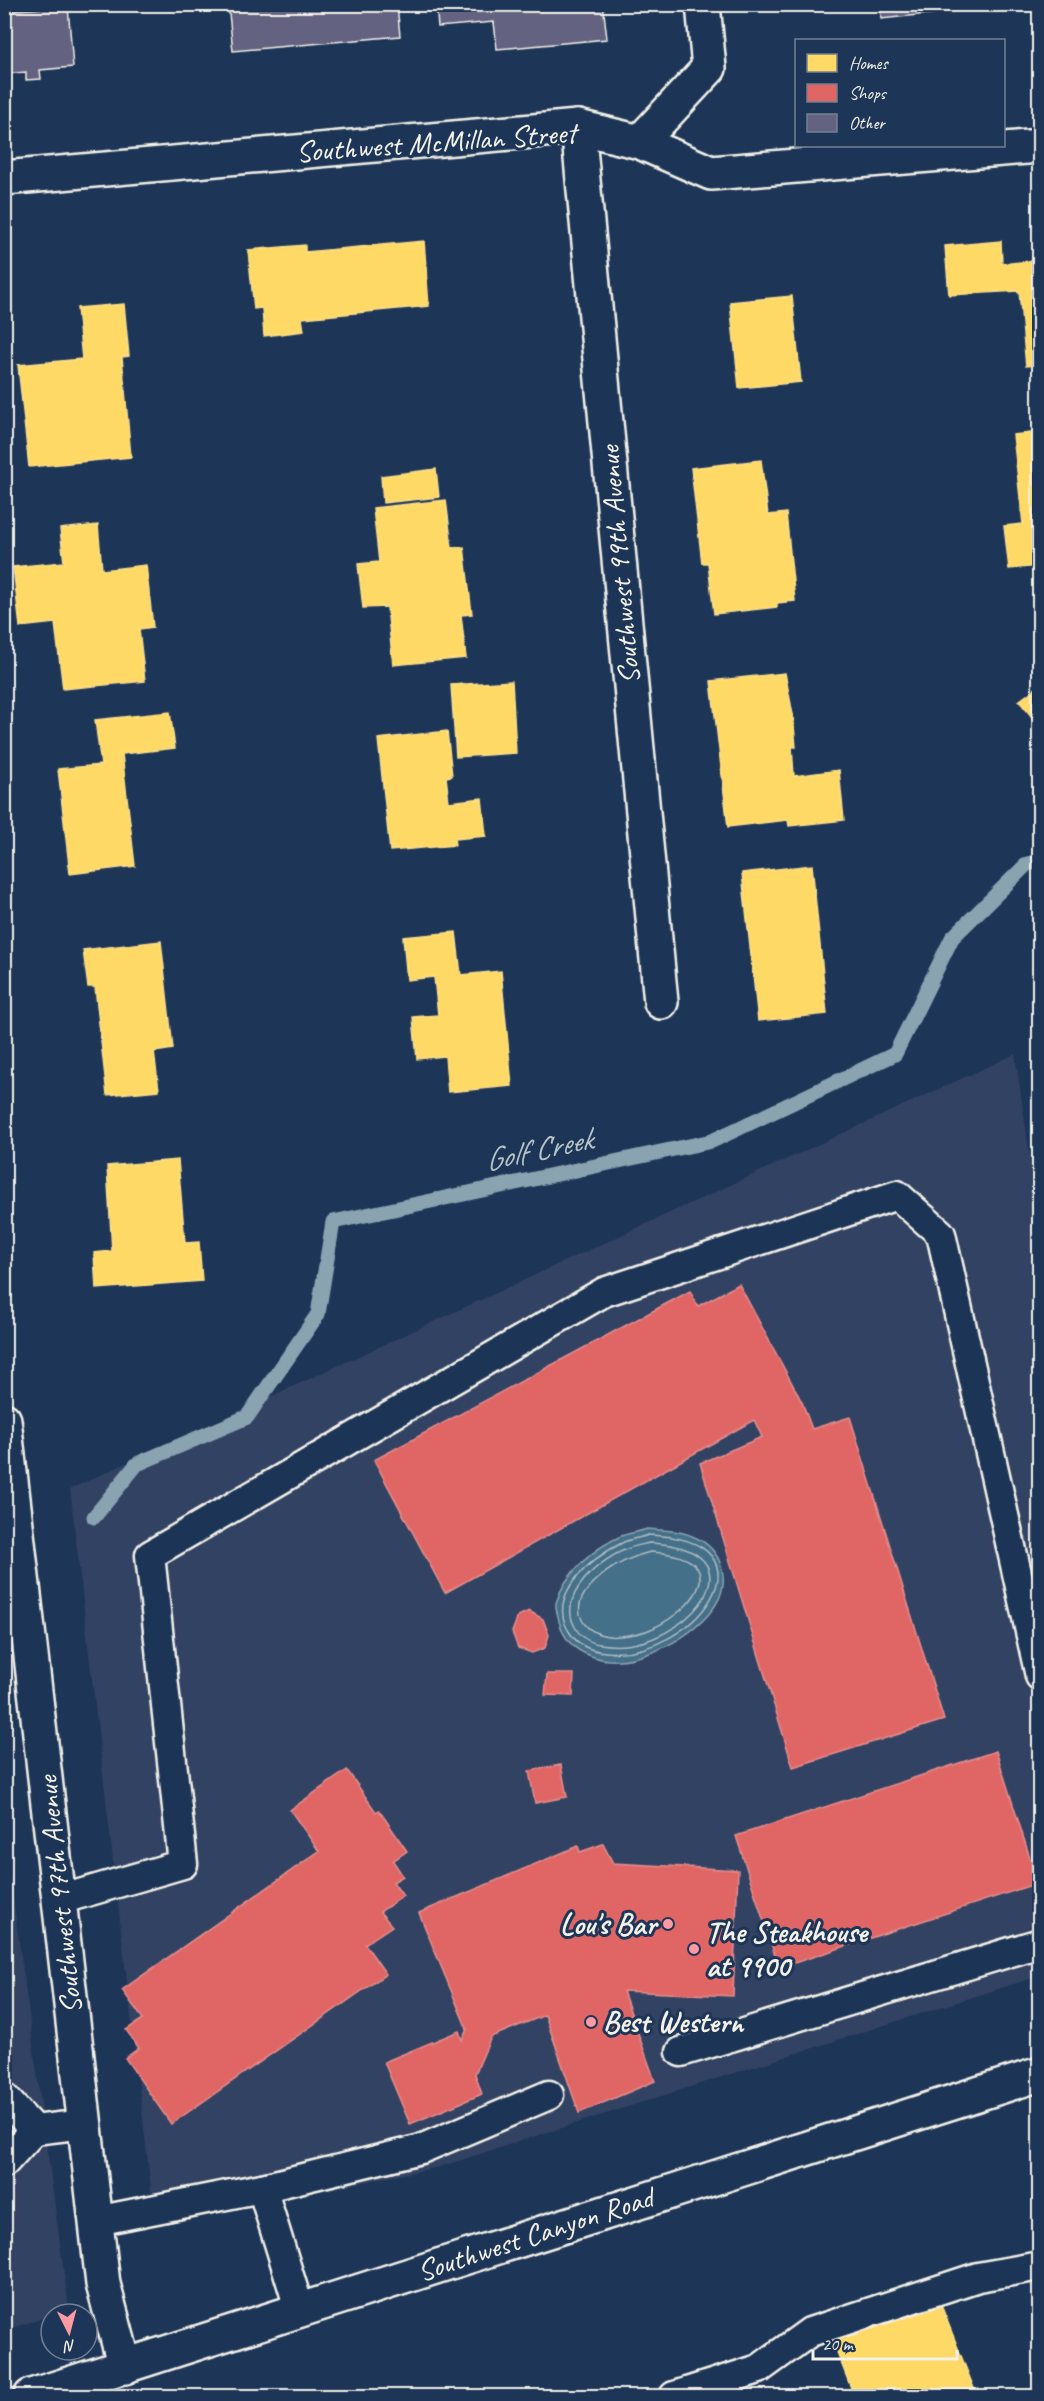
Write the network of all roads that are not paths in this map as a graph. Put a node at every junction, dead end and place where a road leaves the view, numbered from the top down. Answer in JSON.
{"nodes":[{"id":1,"x":703,"y":4,"type":"edge"},
{"id":2,"x":578,"y":127,"type":"junction"},
{"id":3,"x":640,"y":142,"type":"junction"},
{"id":4,"x":1040,"y":146,"type":"edge"},
{"id":5,"x":4,"y":178,"type":"edge"},
{"id":6,"x":661,"y":1002,"type":"dead end"},
{"id":7,"x":4,"y":1420,"type":"edge"},
{"id":8,"x":1040,"y":1676,"type":"edge"},
{"id":9,"x":59,"y":1900,"type":"junction"},
{"id":10,"x":1040,"y":1943,"type":"edge"},
{"id":11,"x":681,"y":2052,"type":"dead end"},
{"id":12,"x":1040,"y":2074,"type":"edge"},
{"id":13,"x":549,"y":2095,"type":"dead end"},
{"id":14,"x":4,"y":2097,"type":"edge"},
{"id":15,"x":85,"y":2124,"type":"junction"},
{"id":16,"x":34,"y":2130,"type":"junction"},
{"id":17,"x":4,"y":2163,"type":"edge"},
{"id":18,"x":262,"y":2188,"type":"junction"},
{"id":19,"x":96,"y":2221,"type":"junction"},
{"id":20,"x":1040,"y":2266,"type":"edge"},
{"id":21,"x":300,"y":2311,"type":"junction"},
{"id":22,"x":125,"y":2367,"type":"junction"},
{"id":23,"x":31,"y":2397,"type":"edge"},
{"id":24,"x":674,"y":2397,"type":"edge"}],
"edges":[{"from":1,"to":3,"type":"street"},
{"from":2,"to":3,"type":"street","name":"Southwest McMillan Street"},
{"from":2,"to":5,"type":"street","name":"Southwest McMillan Street"},
{"from":2,"to":6,"type":"street","name":"Southwest 99th Avenue"},
{"from":3,"to":4,"type":"street","name":"Southwest McMillan Street"},
{"from":7,"to":9,"type":"street","name":"Southwest 97th Avenue"},
{"from":8,"to":9,"type":"lane"},
{"from":9,"to":15,"type":"street","name":"Southwest 97th Avenue"},
{"from":10,"to":11,"type":"lane"},
{"from":12,"to":21,"type":"street","name":"Southwest Canyon Road"},
{"from":13,"to":18,"type":"lane"},
{"from":14,"to":16,"type":"lane"},
{"from":15,"to":16,"type":"lane"},
{"from":15,"to":19,"type":"street","name":"Southwest 97th Avenue"},
{"from":16,"to":17,"type":"lane"},
{"from":18,"to":19,"type":"lane"},
{"from":18,"to":21,"type":"lane"},
{"from":19,"to":22,"type":"street","name":"Southwest 97th Avenue"},
{"from":20,"to":24,"type":"lane"},
{"from":21,"to":22,"type":"street","name":"Southwest Canyon Road"},
{"from":22,"to":23,"type":"street","name":"Southwest Canyon Road"}]}
